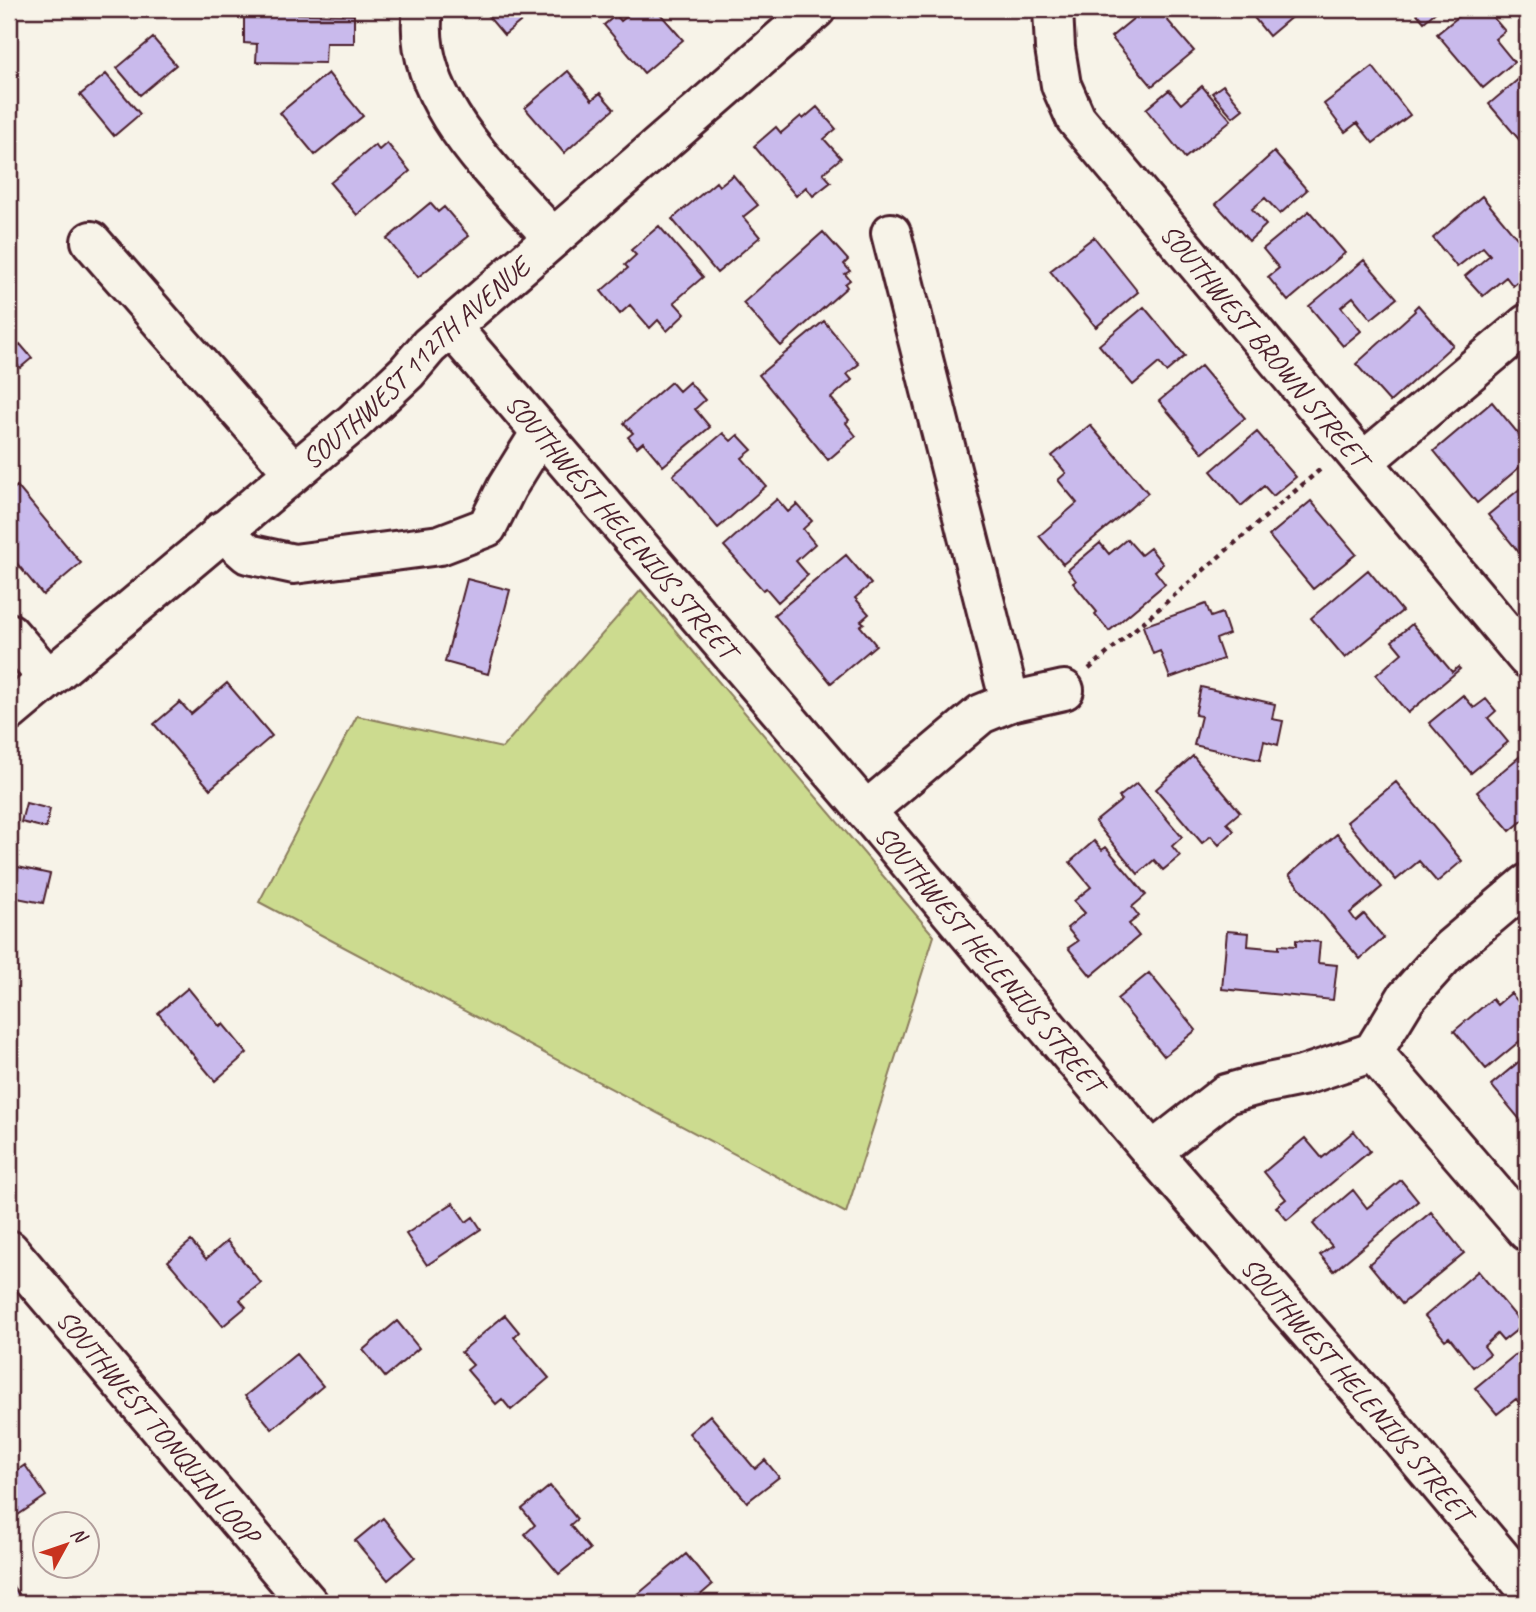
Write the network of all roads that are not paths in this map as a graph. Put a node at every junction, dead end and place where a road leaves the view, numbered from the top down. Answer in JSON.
{"nodes":[{"id":1,"x":423,"y":9,"type":"edge"},
{"id":2,"x":816,"y":9,"type":"edge"},
{"id":3,"x":1053,"y":9,"type":"edge"},
{"id":4,"x":891,"y":233,"type":"dead end"},
{"id":5,"x":553,"y":238,"type":"junction"},
{"id":6,"x":90,"y":241,"type":"dead end"},
{"id":7,"x":1527,"y":324,"type":"edge"},
{"id":8,"x":450,"y":327,"type":"junction"},
{"id":9,"x":541,"y":432,"type":"junction"},
{"id":10,"x":1346,"y":462,"type":"junction"},
{"id":11,"x":293,"y":472,"type":"junction"},
{"id":12,"x":222,"y":531,"type":"junction"},
{"id":13,"x":9,"y":633,"type":"edge"},
{"id":14,"x":1527,"y":658,"type":"edge"},
{"id":15,"x":48,"y":678,"type":"junction"},
{"id":16,"x":1064,"y":690,"type":"road end"},
{"id":17,"x":1010,"y":702,"type":"junction"},
{"id":18,"x":9,"y":712,"type":"edge"},
{"id":19,"x":866,"y":811,"type":"junction"},
{"id":20,"x":1527,"y":884,"type":"edge"},
{"id":21,"x":1373,"y":1052,"type":"junction"},
{"id":22,"x":1152,"y":1152,"type":"junction"},
{"id":23,"x":1527,"y":1231,"type":"edge"},
{"id":24,"x":9,"y":1251,"type":"edge"},
{"id":25,"x":1527,"y":1589,"type":"edge"},
{"id":26,"x":308,"y":1603,"type":"edge"}],
"edges":[{"from":1,"to":5,"type":"street"},
{"from":2,"to":5,"type":"street","name":"SOUTHWEST 112TH AVENUE"},
{"from":3,"to":10,"type":"street","name":"SOUTHWEST BROWN STREET"},
{"from":4,"to":17,"type":"street"},
{"from":5,"to":8,"type":"street","name":"SOUTHWEST 112TH AVENUE"},
{"from":6,"to":11,"type":"street"},
{"from":7,"to":10,"type":"street"},
{"from":8,"to":9,"type":"street","name":"SOUTHWEST HELENIUS STREET"},
{"from":8,"to":11,"type":"street","name":"SOUTHWEST 112TH AVENUE"},
{"from":9,"to":12,"type":"street"},
{"from":9,"to":19,"type":"street","name":"SOUTHWEST HELENIUS STREET"},
{"from":10,"to":14,"type":"street","name":"SOUTHWEST BROWN STREET"},
{"from":11,"to":12,"type":"street","name":"SOUTHWEST 112TH AVENUE"},
{"from":12,"to":15,"type":"street","name":"SOUTHWEST 112TH AVENUE"},
{"from":13,"to":15,"type":"street"},
{"from":15,"to":18,"type":"street","name":"SOUTHWEST 112TH AVENUE"},
{"from":16,"to":17,"type":"street"},
{"from":17,"to":19,"type":"street"},
{"from":19,"to":22,"type":"street","name":"SOUTHWEST HELENIUS STREET"},
{"from":20,"to":21,"type":"street"},
{"from":21,"to":22,"type":"street"},
{"from":21,"to":23,"type":"street"},
{"from":22,"to":25,"type":"street","name":"SOUTHWEST HELENIUS STREET"},
{"from":24,"to":26,"type":"street","name":"SOUTHWEST TONQUIN LOOP"}]}
